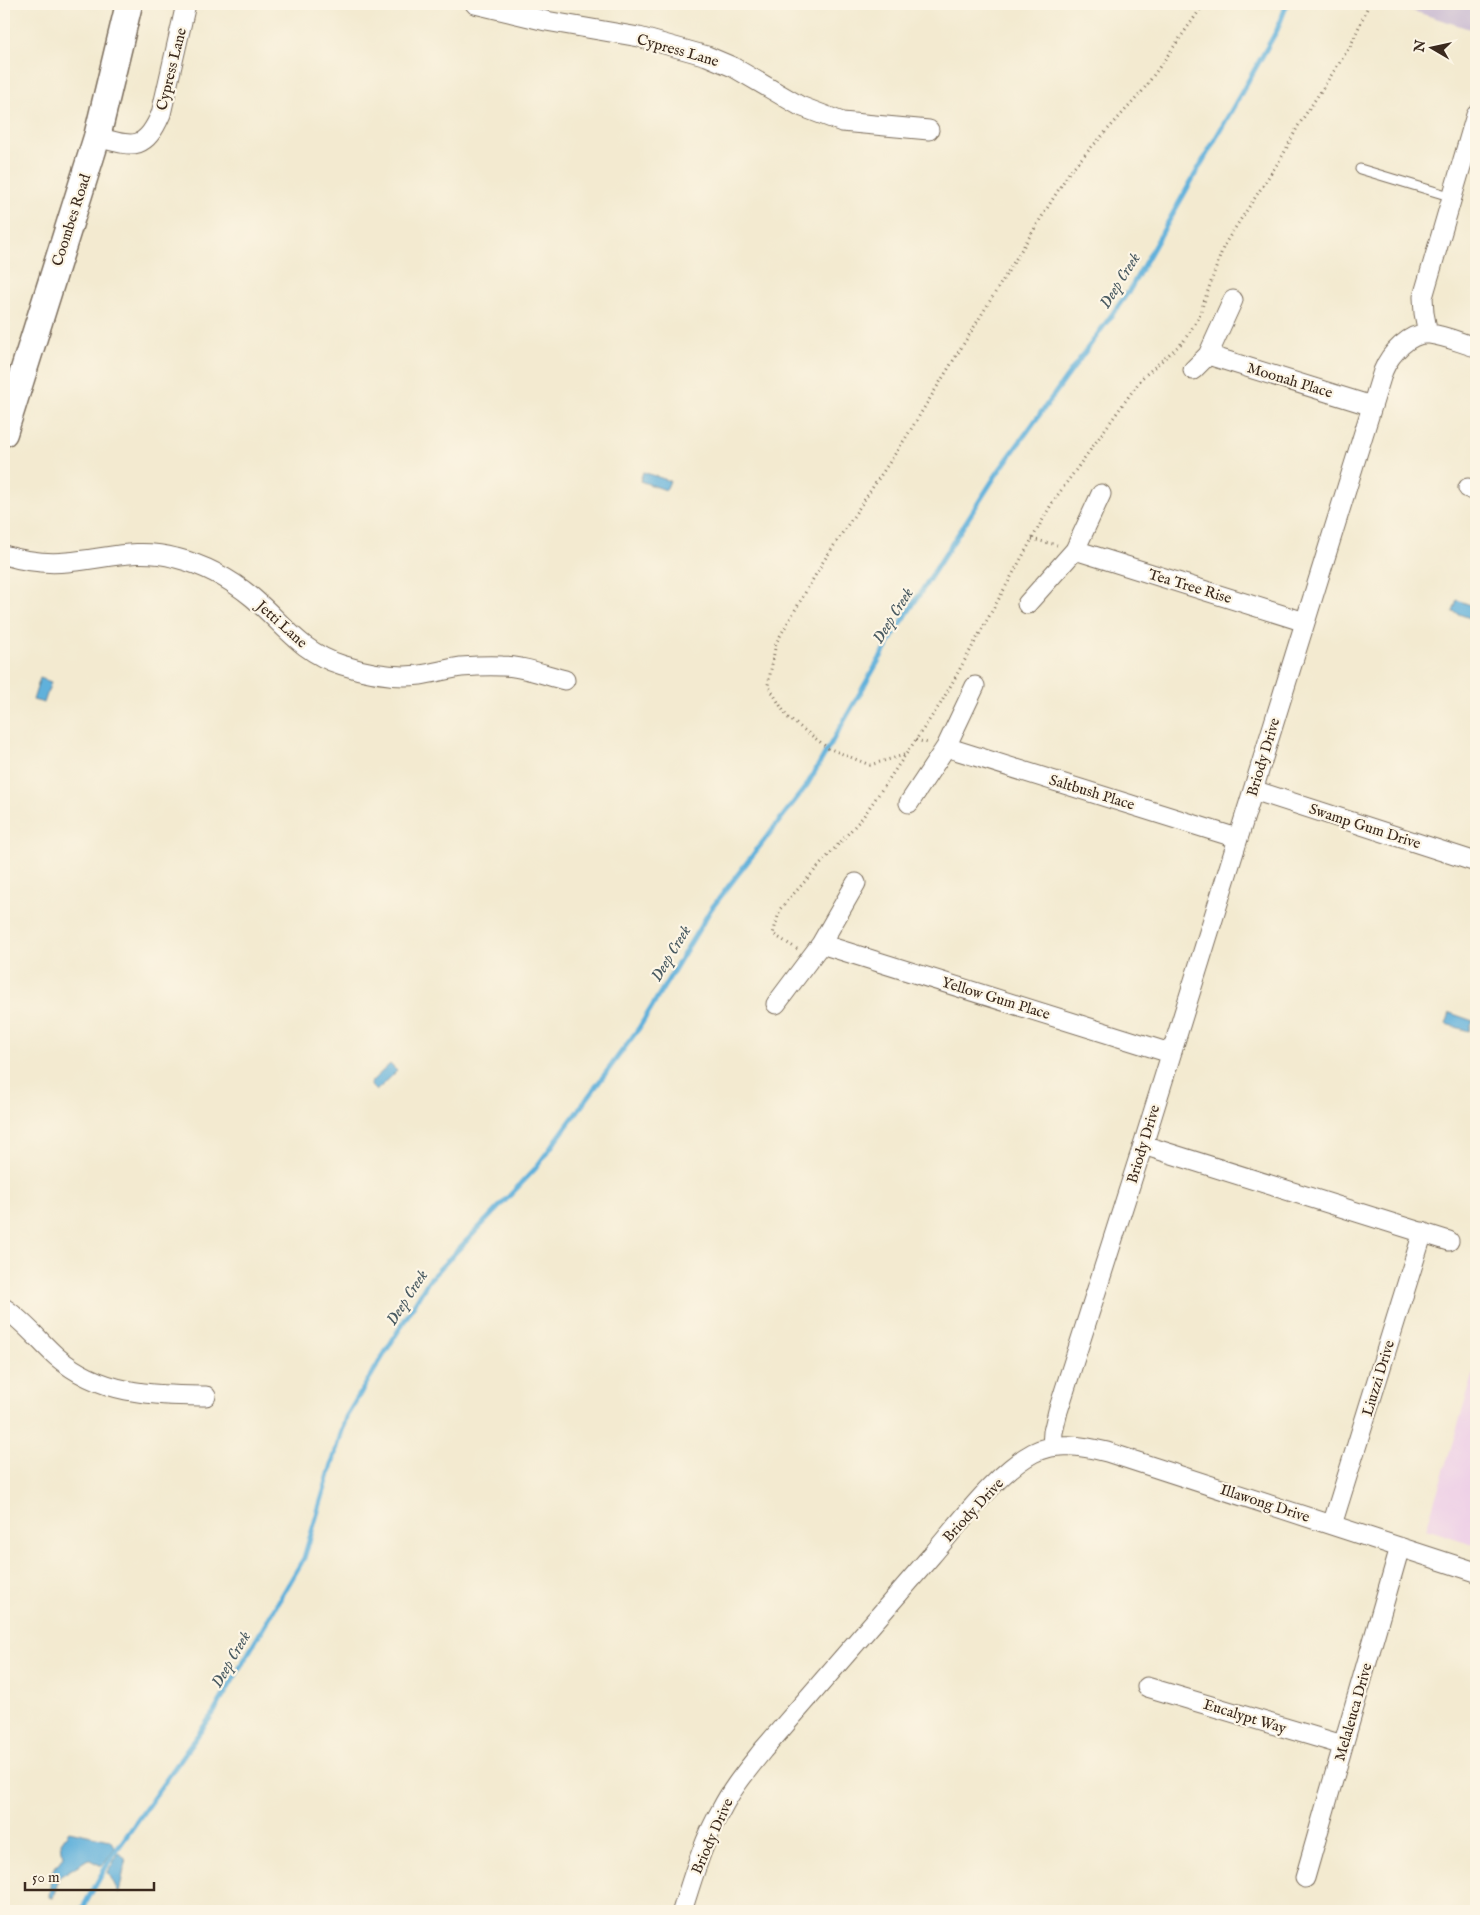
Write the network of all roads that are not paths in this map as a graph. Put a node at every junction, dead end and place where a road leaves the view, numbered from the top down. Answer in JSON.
{"nodes":[{"id":1,"x":129,"y":4,"type":"edge"},
{"id":2,"x":186,"y":4,"type":"edge"},
{"id":3,"x":475,"y":4,"type":"edge"},
{"id":4,"x":1476,"y":115,"type":"edge"},
{"id":5,"x":929,"y":130,"type":"dead end"},
{"id":6,"x":97,"y":137,"type":"junction"},
{"id":7,"x":1360,"y":168,"type":"dead end"},
{"id":8,"x":1453,"y":197,"type":"junction"},
{"id":9,"x":1233,"y":300,"type":"dead end"},
{"id":10,"x":1428,"y":334,"type":"junction"},
{"id":11,"x":1476,"y":347,"type":"edge"},
{"id":12,"x":1208,"y":355,"type":"junction"},
{"id":13,"x":1193,"y":370,"type":"dead end"},
{"id":14,"x":1372,"y":406,"type":"junction"},
{"id":15,"x":4,"y":433,"type":"edge"},
{"id":16,"x":1101,"y":494,"type":"dead end"},
{"id":17,"x":1074,"y":550,"type":"junction"},
{"id":18,"x":4,"y":555,"type":"edge"},
{"id":19,"x":1027,"y":604,"type":"dead end"},
{"id":20,"x":1304,"y":622,"type":"junction"},
{"id":21,"x":565,"y":680,"type":"dead end"},
{"id":22,"x":975,"y":686,"type":"dead end"},
{"id":23,"x":946,"y":747,"type":"junction"},
{"id":24,"x":1253,"y":790,"type":"junction"},
{"id":25,"x":909,"y":803,"type":"dead end"},
{"id":26,"x":1237,"y":838,"type":"junction"},
{"id":27,"x":1476,"y":862,"type":"edge"},
{"id":28,"x":856,"y":884,"type":"dead end"},
{"id":29,"x":816,"y":951,"type":"junction"},
{"id":30,"x":776,"y":1004,"type":"dead end"},
{"id":31,"x":1170,"y":1053,"type":"junction"},
{"id":32,"x":1143,"y":1145,"type":"junction"},
{"id":33,"x":1423,"y":1232,"type":"junction"},
{"id":34,"x":1449,"y":1241,"type":"dead end"},
{"id":35,"x":4,"y":1308,"type":"edge"},
{"id":36,"x":206,"y":1396,"type":"dead end"},
{"id":37,"x":1052,"y":1447,"type":"junction"},
{"id":38,"x":1332,"y":1525,"type":"junction"},
{"id":39,"x":1400,"y":1547,"type":"junction"},
{"id":40,"x":1476,"y":1572,"type":"edge"},
{"id":41,"x":1147,"y":1687,"type":"dead end"},
{"id":42,"x":1344,"y":1745,"type":"junction"},
{"id":43,"x":1305,"y":1878,"type":"dead end"},
{"id":44,"x":682,"y":1911,"type":"edge"}],
"edges":[{"from":1,"to":6,"type":"street","name":"Coombes Road"},
{"from":2,"to":6,"type":"street","name":"Cypress Lane"},
{"from":3,"to":5,"type":"street","name":"Cypress Lane"},
{"from":4,"to":8,"type":"street"},
{"from":6,"to":15,"type":"street","name":"Coombes Road"},
{"from":7,"to":8,"type":"lane"},
{"from":8,"to":10,"type":"street"},
{"from":9,"to":12,"type":"street"},
{"from":10,"to":11,"type":"street"},
{"from":10,"to":14,"type":"street","name":"Briody Drive"},
{"from":12,"to":13,"type":"street"},
{"from":12,"to":14,"type":"street","name":"Moonah Place"},
{"from":14,"to":20,"type":"street","name":"Briody Drive"},
{"from":16,"to":17,"type":"street"},
{"from":17,"to":19,"type":"street"},
{"from":17,"to":20,"type":"street","name":"Tea Tree Rise"},
{"from":18,"to":21,"type":"street","name":"Jetti Lane"},
{"from":20,"to":24,"type":"street","name":"Briody Drive"},
{"from":22,"to":23,"type":"street"},
{"from":23,"to":25,"type":"street"},
{"from":23,"to":26,"type":"street","name":"Saltbush Place"},
{"from":24,"to":26,"type":"street","name":"Briody Drive"},
{"from":24,"to":27,"type":"street","name":"Swamp Gum Drive"},
{"from":26,"to":31,"type":"street","name":"Briody Drive"},
{"from":28,"to":29,"type":"street"},
{"from":29,"to":30,"type":"street"},
{"from":29,"to":31,"type":"street","name":"Yellow Gum Place"},
{"from":31,"to":32,"type":"street","name":"Briody Drive"},
{"from":32,"to":33,"type":"street"},
{"from":32,"to":37,"type":"street","name":"Briody Drive"},
{"from":33,"to":34,"type":"street"},
{"from":33,"to":38,"type":"street","name":"Liuzzi Drive"},
{"from":35,"to":36,"type":"street"},
{"from":37,"to":38,"type":"street","name":"Illawong Drive"},
{"from":37,"to":44,"type":"street","name":"Briody Drive"},
{"from":38,"to":39,"type":"street","name":"Illawong Drive"},
{"from":39,"to":40,"type":"street","name":"Illawong Drive"},
{"from":39,"to":42,"type":"street","name":"Melaleuca Drive"},
{"from":41,"to":42,"type":"street","name":"Eucalypt Way"},
{"from":42,"to":43,"type":"street","name":"Melaleuca Drive"}]}
